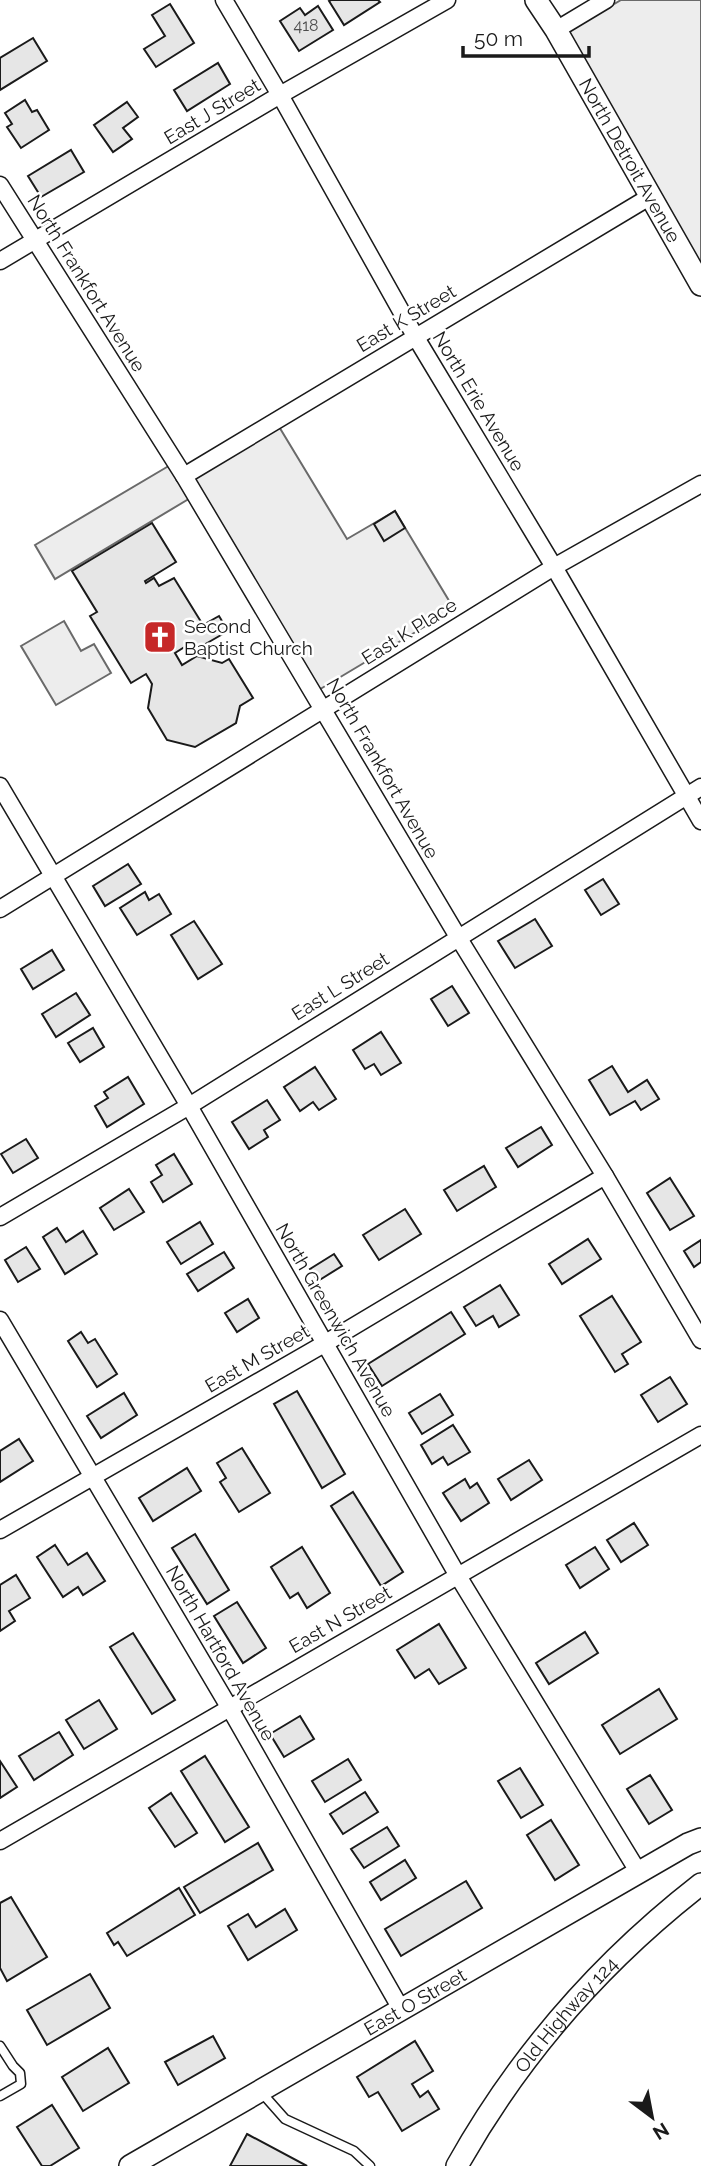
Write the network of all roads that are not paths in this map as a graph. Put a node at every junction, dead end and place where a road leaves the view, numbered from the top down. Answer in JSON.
{"nodes":[{"id":1,"x":224,"y":0,"type":"edge"},
{"id":2,"x":446,"y":0,"type":"edge"},
{"id":3,"x":536,"y":0,"type":"edge"},
{"id":4,"x":606,"y":0,"type":"edge"},
{"id":5,"x":556,"y":30,"type":"junction"},
{"id":6,"x":280,"y":95,"type":"junction"},
{"id":7,"x":0,"y":185,"type":"edge"},
{"id":8,"x":651,"y":197,"type":"junction"},
{"id":9,"x":35,"y":240,"type":"junction"},
{"id":10,"x":0,"y":261,"type":"edge"},
{"id":11,"x":701,"y":285,"type":"edge"},
{"id":12,"x":415,"y":336,"type":"junction"},
{"id":13,"x":184,"y":476,"type":"junction"},
{"id":14,"x":701,"y":484,"type":"edge"},
{"id":15,"x":554,"y":567,"type":"junction"},
{"id":16,"x":324,"y":708,"type":"junction"},
{"id":17,"x":0,"y":786,"type":"edge"},
{"id":18,"x":701,"y":787,"type":"edge"},
{"id":19,"x":686,"y":796,"type":"junction"},
{"id":20,"x":701,"y":821,"type":"edge"},
{"id":21,"x":52,"y":876,"type":"junction"},
{"id":22,"x":0,"y":909,"type":"edge"},
{"id":23,"x":458,"y":937,"type":"junction"},
{"id":24,"x":189,"y":1106,"type":"junction"},
{"id":25,"x":605,"y":1176,"type":"junction"},
{"id":26,"x":0,"y":1217,"type":"edge"},
{"id":27,"x":0,"y":1320,"type":"edge"},
{"id":28,"x":701,"y":1340,"type":"edge"},
{"id":29,"x":324,"y":1344,"type":"junction"},
{"id":30,"x":701,"y":1435,"type":"edge"},
{"id":31,"x":93,"y":1476,"type":"junction"},
{"id":32,"x":0,"y":1530,"type":"edge"},
{"id":33,"x":458,"y":1576,"type":"junction"},
{"id":34,"x":229,"y":1707,"type":"junction"},
{"id":35,"x":701,"y":1839,"type":"edge"},
{"id":36,"x":0,"y":1841,"type":"edge"},
{"id":37,"x":639,"y":1873,"type":"junction"},
{"id":38,"x":701,"y":1884,"type":"edge"},
{"id":39,"x":401,"y":2009,"type":"junction"},
{"id":40,"x":0,"y":2046,"type":"edge"},
{"id":41,"x":260,"y":2091,"type":"junction"},
{"id":42,"x":0,"y":2096,"type":"edge"},
{"id":43,"x":130,"y":2166,"type":"edge"},
{"id":44,"x":370,"y":2166,"type":"edge"},
{"id":45,"x":457,"y":2166,"type":"edge"}],
"edges":[{"from":1,"to":6,"type":"street","name":"North Erie Avenue"},
{"from":2,"to":6,"type":"street","name":"East J Street"},
{"from":3,"to":5,"type":"street","name":"North Detroit Avenue"},
{"from":4,"to":5,"type":"street"},
{"from":5,"to":8,"type":"street","name":"North Detroit Avenue"},
{"from":6,"to":9,"type":"street","name":"East J Street"},
{"from":6,"to":12,"type":"street","name":"North Erie Avenue"},
{"from":7,"to":9,"type":"street","name":"North Frankfort Avenue"},
{"from":8,"to":11,"type":"street","name":"North Detroit Avenue"},
{"from":8,"to":12,"type":"street","name":"East K Street"},
{"from":9,"to":10,"type":"street","name":"East J Street"},
{"from":9,"to":13,"type":"street","name":"North Frankfort Avenue"},
{"from":12,"to":13,"type":"street","name":"East K Street"},
{"from":12,"to":15,"type":"street","name":"North Erie Avenue"},
{"from":13,"to":16,"type":"street","name":"North Frankfort Avenue"},
{"from":14,"to":15,"type":"street","name":"East K Place"},
{"from":15,"to":16,"type":"street","name":"East K Place"},
{"from":15,"to":19,"type":"street","name":"North Erie Avenue"},
{"from":16,"to":21,"type":"street","name":"East K Place"},
{"from":16,"to":23,"type":"street","name":"North Frankfort Avenue"},
{"from":17,"to":21,"type":"street","name":"North Greenwich Avenue"},
{"from":18,"to":19,"type":"street","name":"East L Street"},
{"from":19,"to":20,"type":"street","name":"North Erie Avenue"},
{"from":19,"to":23,"type":"street","name":"East L Street"},
{"from":21,"to":22,"type":"street","name":"East K Place"},
{"from":21,"to":24,"type":"street","name":"North Greenwich Avenue"},
{"from":23,"to":24,"type":"street","name":"East L Street"},
{"from":23,"to":25,"type":"street","name":"North Frankfort Avenue"},
{"from":24,"to":26,"type":"street","name":"East L Street"},
{"from":24,"to":29,"type":"street","name":"North Greenwich Avenue"},
{"from":25,"to":28,"type":"street","name":"North Frankfort Avenue"},
{"from":25,"to":29,"type":"street","name":"East M Street"},
{"from":27,"to":31,"type":"street","name":"North Hartford Avenue"},
{"from":29,"to":31,"type":"street","name":"East M Street"},
{"from":29,"to":33,"type":"street","name":"North Greenwich Avenue"},
{"from":30,"to":33,"type":"street","name":"East N Street"},
{"from":31,"to":32,"type":"street","name":"East M Street"},
{"from":31,"to":34,"type":"street","name":"North Hartford Avenue"},
{"from":33,"to":34,"type":"street","name":"East N Street"},
{"from":33,"to":37,"type":"street","name":"North Greenwich Avenue"},
{"from":34,"to":36,"type":"street","name":"East N Street"},
{"from":34,"to":39,"type":"street","name":"North Hartford Avenue"},
{"from":35,"to":37,"type":"street","name":"East O Street"},
{"from":37,"to":39,"type":"street","name":"East O Street"},
{"from":38,"to":45,"type":"street","name":"Old Highway 124"},
{"from":39,"to":41,"type":"street","name":"East O Street"},
{"from":40,"to":42,"type":"lane"},
{"from":41,"to":43,"type":"street","name":"East O Street"},
{"from":41,"to":44,"type":"lane"}]}
